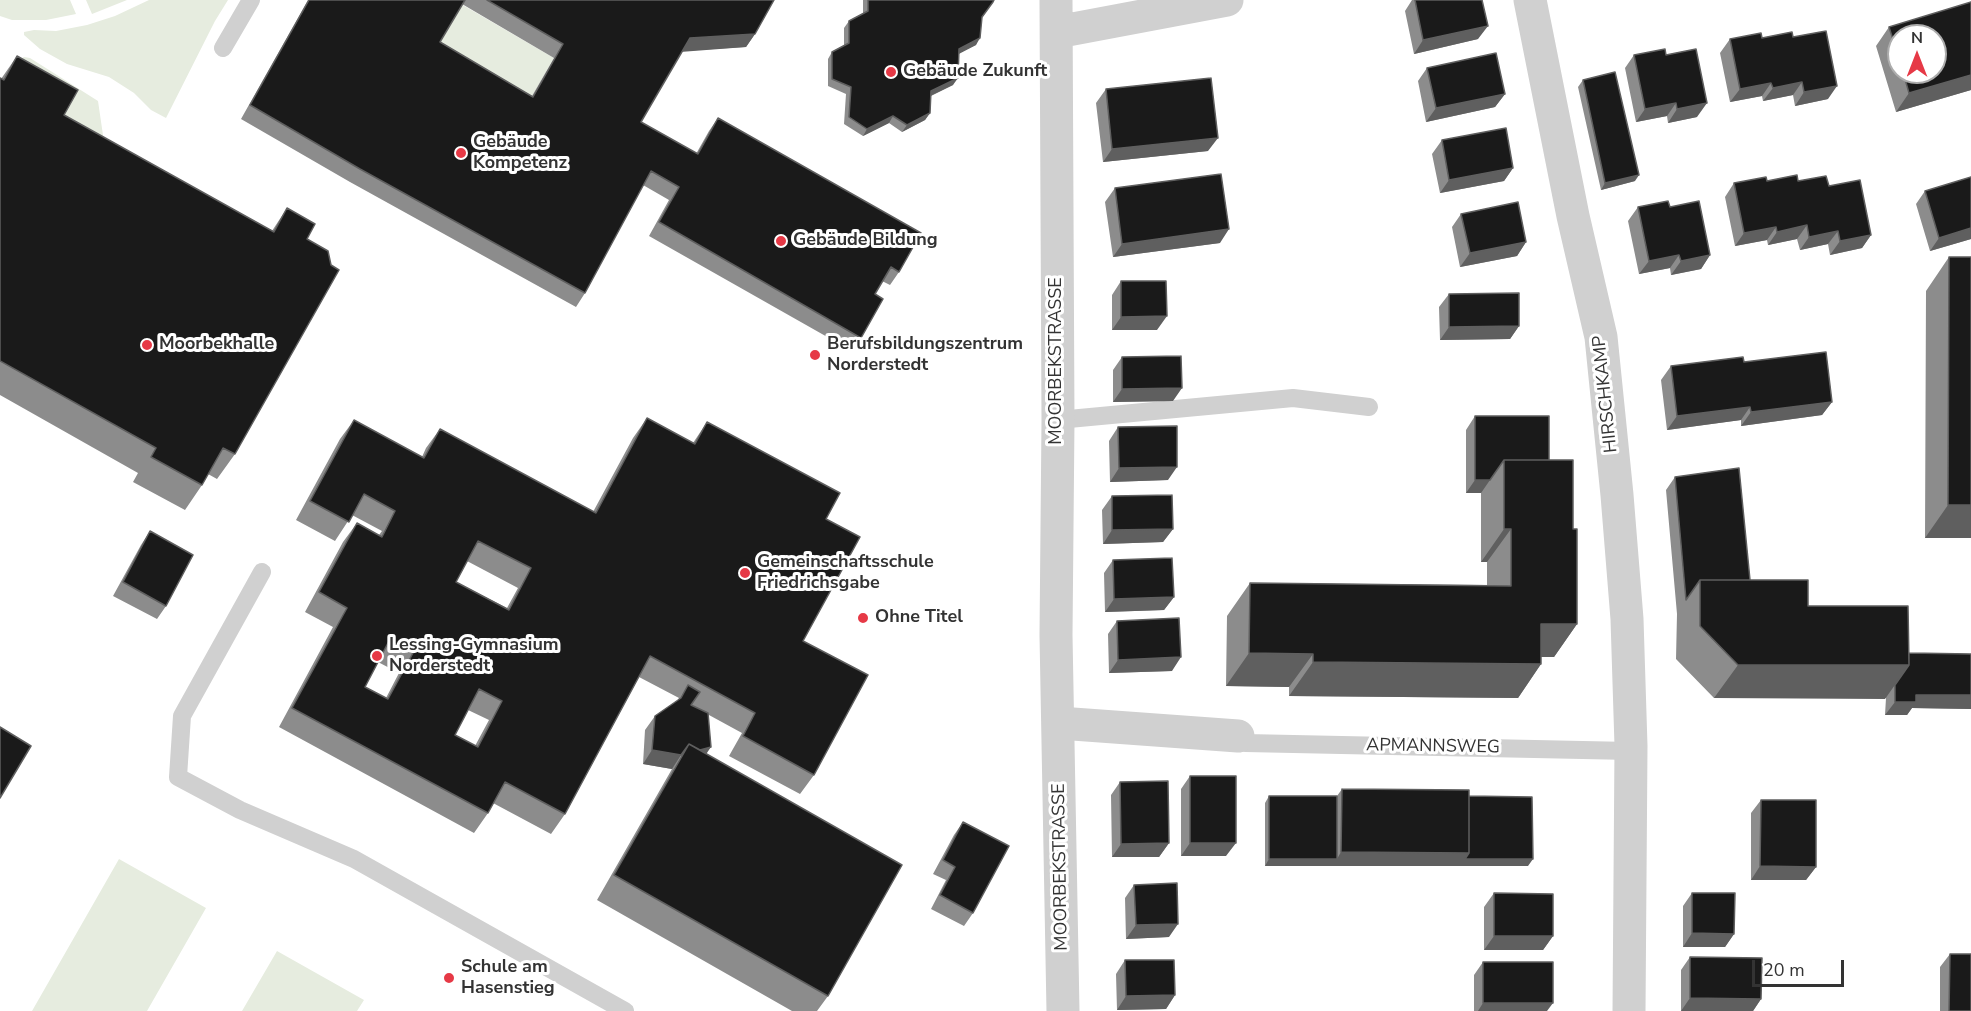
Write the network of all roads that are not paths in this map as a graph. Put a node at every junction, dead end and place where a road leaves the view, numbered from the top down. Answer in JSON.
{"nodes":[{"id":1,"x":251,"y":0,"type":"edge"},
{"id":2,"x":1056,"y":0,"type":"edge"},
{"id":3,"x":1227,"y":0,"type":"edge"},
{"id":4,"x":1530,"y":0,"type":"edge"},
{"id":5,"x":1057,"y":32,"type":"junction"},
{"id":6,"x":224,"y":48,"type":"dead end"},
{"id":7,"x":1369,"y":407,"type":"dead end"},
{"id":8,"x":1058,"y":420,"type":"junction"},
{"id":9,"x":262,"y":572,"type":"dead end"},
{"id":10,"x":1059,"y":723,"type":"junction"},
{"id":11,"x":1238,"y":736,"type":"joint"},
{"id":12,"x":1631,"y":751,"type":"junction"},
{"id":13,"x":625,"y":1011,"type":"edge"},
{"id":14,"x":1063,"y":1011,"type":"edge"},
{"id":15,"x":1629,"y":1011,"type":"edge"}],
"edges":[{"from":1,"to":6,"type":"lane"},
{"from":2,"to":5,"type":"street","name":"MOORBEKSTRASSE"},
{"from":3,"to":5,"type":"street"},
{"from":4,"to":12,"type":"street","name":"HIRSCHKAMP"},
{"from":5,"to":8,"type":"street","name":"MOORBEKSTRASSE"},
{"from":7,"to":8,"type":"lane"},
{"from":8,"to":10,"type":"street","name":"MOORBEKSTRASSE"},
{"from":9,"to":13,"type":"lane"},
{"from":10,"to":11,"type":"street"},
{"from":10,"to":14,"type":"street","name":"MOORBEKSTRASSE"},
{"from":11,"to":12,"type":"lane","name":"APMANNSWEG"},
{"from":12,"to":15,"type":"street","name":"HIRSCHKAMP"}]}
